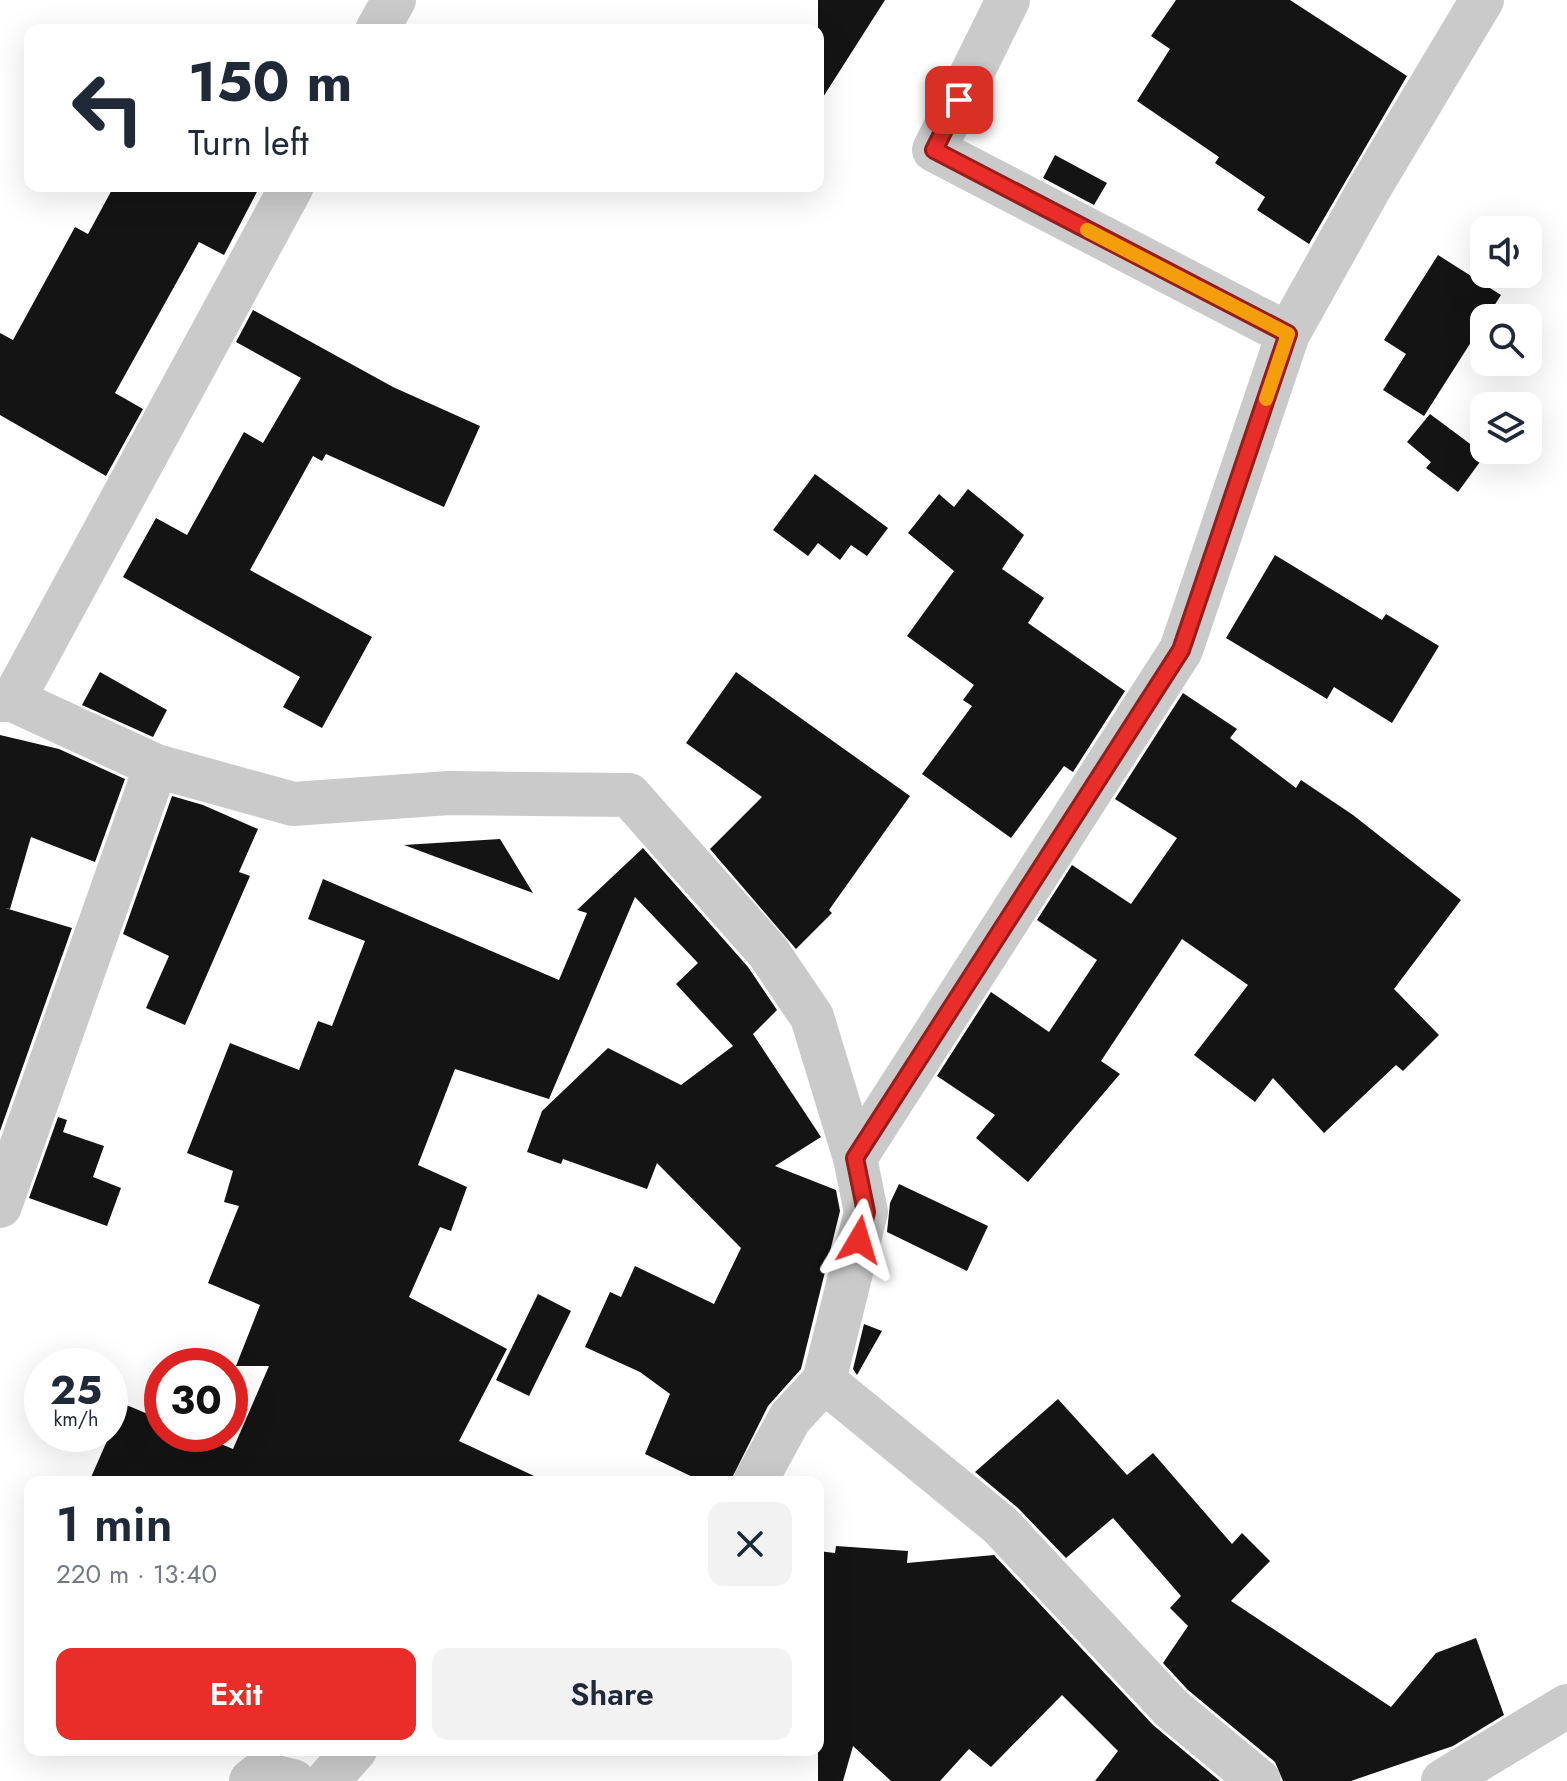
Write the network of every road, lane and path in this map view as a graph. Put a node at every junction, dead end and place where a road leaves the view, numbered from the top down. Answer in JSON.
{"nodes":[{"id":1,"x":394,"y":0,"type":"edge"},
{"id":2,"x":1008,"y":0,"type":"edge"},
{"id":3,"x":1482,"y":0,"type":"edge"},
{"id":4,"x":380,"y":24,"type":"edge"},
{"id":5,"x":289,"y":192,"type":"edge"},
{"id":6,"x":1288,"y":334,"type":"junction"},
{"id":7,"x":7,"y":700,"type":"edge"},
{"id":8,"x":156,"y":766,"type":"junction"},
{"id":9,"x":855,"y":1158,"type":"junction"},
{"id":10,"x":0,"y":1206,"type":"edge"},
{"id":11,"x":824,"y":1381,"type":"junction"},
{"id":12,"x":758,"y":1476,"type":"edge"},
{"id":13,"x":1567,"y":1706,"type":"edge"},
{"id":14,"x":350,"y":1756,"type":"edge"},
{"id":15,"x":251,"y":1781,"type":"edge"},
{"id":16,"x":293,"y":1781,"type":"edge"},
{"id":17,"x":327,"y":1781,"type":"edge"},
{"id":18,"x":1259,"y":1781,"type":"edge"},
{"id":19,"x":1443,"y":1781,"type":"edge"}],
"edges":[{"from":1,"to":4,"type":"street"},
{"from":2,"to":6,"type":"street"},
{"from":3,"to":6,"type":"street"},
{"from":5,"to":7,"type":"street"},
{"from":6,"to":9,"type":"street"},
{"from":7,"to":8,"type":"street"},
{"from":8,"to":9,"type":"street"},
{"from":8,"to":10,"type":"street"},
{"from":9,"to":11,"type":"street"},
{"from":11,"to":12,"type":"street"},
{"from":11,"to":18,"type":"street"},
{"from":13,"to":19,"type":"street"},
{"from":14,"to":17,"type":"street"},
{"from":15,"to":16,"type":"street"}]}
